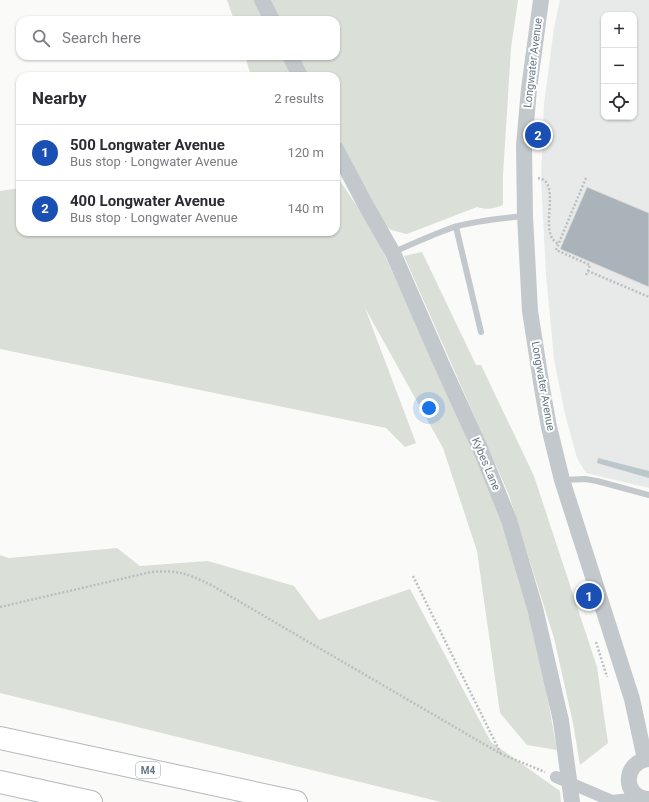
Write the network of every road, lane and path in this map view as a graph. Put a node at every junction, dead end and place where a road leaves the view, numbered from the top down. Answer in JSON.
{"nodes":[{"id":1,"x":262,"y":0,"type":"edge"},
{"id":2,"x":541,"y":0,"type":"edge"},
{"id":3,"x":270,"y":16,"type":"edge"},
{"id":4,"x":292,"y":60,"type":"edge"},
{"id":5,"x":298,"y":72,"type":"edge"},
{"id":6,"x":340,"y":157,"type":"edge"},
{"id":7,"x":538,"y":178,"type":"dead end"},
{"id":8,"x":586,"y":178,"type":"dead end"},
{"id":9,"x":525,"y":216,"type":"junction"},
{"id":10,"x":456,"y":227,"type":"junction"},
{"id":11,"x":558,"y":244,"type":"junction"},
{"id":12,"x":393,"y":253,"type":"junction"},
{"id":13,"x":588,"y":271,"type":"junction"},
{"id":14,"x":586,"y":275,"type":"dead end"},
{"id":15,"x":649,"y":297,"type":"edge"},
{"id":16,"x":481,"y":332,"type":"dead end"},
{"id":17,"x":562,"y":480,"type":"junction"},
{"id":18,"x":649,"y":496,"type":"edge"},
{"id":19,"x":413,"y":576,"type":"dead end"},
{"id":20,"x":0,"y":607,"type":"edge"},
{"id":21,"x":0,"y":738,"type":"edge"},
{"id":22,"x":501,"y":754,"type":"junction"},
{"id":23,"x":647,"y":759,"type":"edge"},
{"id":24,"x":556,"y":777,"type":"joint"},
{"id":25,"x":0,"y":782,"type":"edge"},
{"id":26,"x":644,"y":798,"type":"edge"},
{"id":27,"x":91,"y":802,"type":"edge"},
{"id":28,"x":296,"y":802,"type":"edge"},
{"id":29,"x":572,"y":802,"type":"edge"}],
"edges":[{"from":1,"to":3,"type":"street"},
{"from":2,"to":9,"type":"street","name":"Longwater Avenue"},
{"from":4,"to":5,"type":"street"},
{"from":6,"to":12,"type":"street","name":"Kybes Lane"},
{"from":7,"to":11,"type":"path"},
{"from":8,"to":11,"type":"path"},
{"from":9,"to":10,"type":"lane"},
{"from":9,"to":17,"type":"street","name":"Longwater Avenue"},
{"from":10,"to":12,"type":"lane"},
{"from":10,"to":16,"type":"lane"},
{"from":11,"to":13,"type":"path"},
{"from":12,"to":29,"type":"street","name":"Kybes Lane","bridge":true},
{"from":13,"to":14,"type":"path"},
{"from":13,"to":15,"type":"path"},
{"from":17,"to":18,"type":"lane"},
{"from":17,"to":23,"type":"street","name":"Longwater Avenue"},
{"from":19,"to":22,"type":"path"},
{"from":20,"to":22,"type":"path"},
{"from":21,"to":28,"type":"highway","number":"M4"},
{"from":22,"to":24,"type":"path"},
{"from":23,"to":26,"type":"street","name":"Longwater Avenue"},
{"from":24,"to":26,"type":"street"},
{"from":25,"to":27,"type":"highway"}]}
